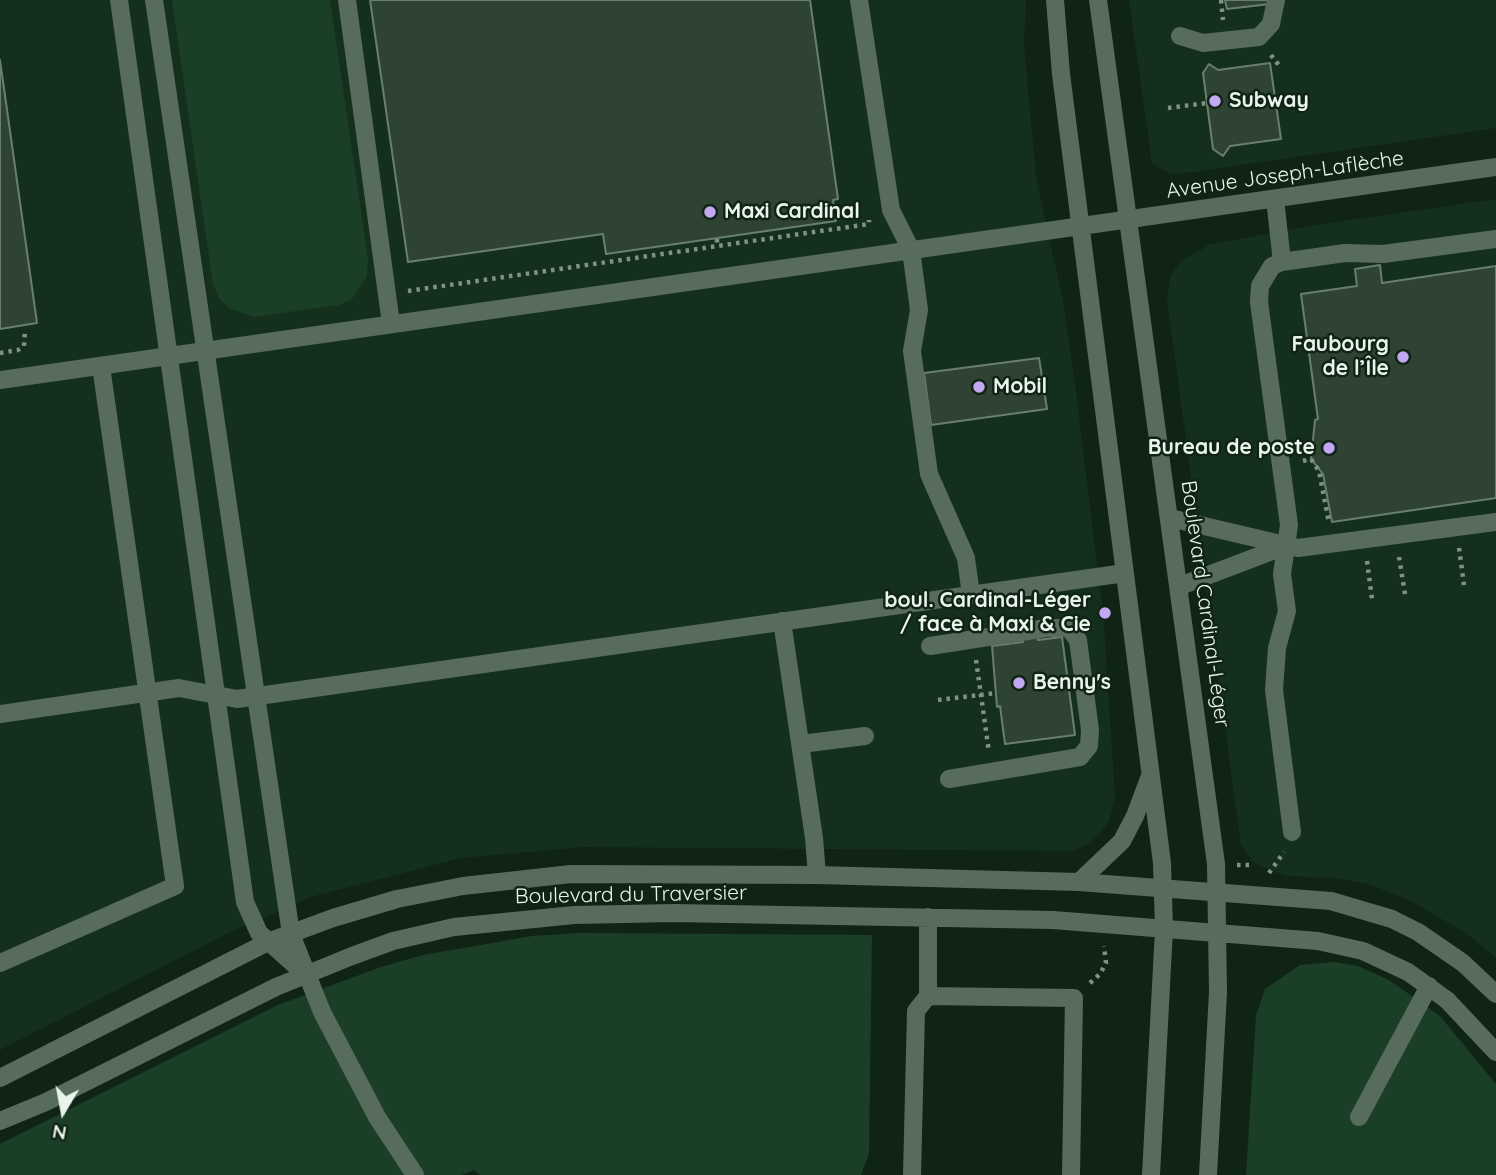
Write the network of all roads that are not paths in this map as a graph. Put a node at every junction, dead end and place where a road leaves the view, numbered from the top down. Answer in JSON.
{"nodes":[{"id":1,"x":119,"y":0,"type":"edge"},
{"id":2,"x":154,"y":0,"type":"edge"},
{"id":3,"x":347,"y":0,"type":"edge"},
{"id":4,"x":859,"y":0,"type":"edge"},
{"id":5,"x":1055,"y":0,"type":"edge"},
{"id":6,"x":1098,"y":0,"type":"edge"},
{"id":7,"x":1276,"y":0,"type":"edge"},
{"id":8,"x":1180,"y":36,"type":"dead end"},
{"id":9,"x":1496,"y":167,"type":"edge"},
{"id":10,"x":1275,"y":199,"type":"junction"},
{"id":11,"x":1129,"y":220,"type":"junction"},
{"id":12,"x":1080,"y":226,"type":"junction"},
{"id":13,"x":1496,"y":239,"type":"edge"},
{"id":14,"x":911,"y":250,"type":"junction"},
{"id":15,"x":1282,"y":262,"type":"junction"},
{"id":16,"x":391,"y":324,"type":"junction"},
{"id":17,"x":206,"y":351,"type":"junction"},
{"id":18,"x":167,"y":356,"type":"junction"},
{"id":19,"x":101,"y":366,"type":"junction"},
{"id":20,"x":0,"y":380,"type":"edge"},
{"id":21,"x":1170,"y":519,"type":"junction"},
{"id":22,"x":1496,"y":522,"type":"edge"},
{"id":23,"x":1285,"y":546,"type":"junction"},
{"id":24,"x":1125,"y":573,"type":"junction"},
{"id":25,"x":1180,"y":586,"type":"junction"},
{"id":26,"x":971,"y":594,"type":"junction"},
{"id":27,"x":782,"y":621,"type":"junction"},
{"id":28,"x":930,"y":646,"type":"dead end"},
{"id":29,"x":147,"y":693,"type":"junction"},
{"id":30,"x":216,"y":695,"type":"junction"},
{"id":31,"x":256,"y":696,"type":"junction"},
{"id":32,"x":0,"y":714,"type":"edge"},
{"id":33,"x":865,"y":736,"type":"dead end"},
{"id":34,"x":801,"y":744,"type":"junction"},
{"id":35,"x":1151,"y":772,"type":"junction"},
{"id":36,"x":948,"y":779,"type":"dead end"},
{"id":37,"x":1292,"y":832,"type":"road end"},
{"id":38,"x":817,"y":875,"type":"junction"},
{"id":39,"x":1079,"y":882,"type":"junction"},
{"id":40,"x":1164,"y":888,"type":"junction"},
{"id":41,"x":1218,"y":891,"type":"junction"},
{"id":42,"x":928,"y":917,"type":"junction"},
{"id":43,"x":1164,"y":929,"type":"junction"},
{"id":44,"x":291,"y":933,"type":"junction"},
{"id":45,"x":1220,"y":933,"type":"junction"},
{"id":46,"x":268,"y":943,"type":"junction"},
{"id":47,"x":0,"y":963,"type":"edge"},
{"id":48,"x":305,"y":974,"type":"junction"},
{"id":49,"x":1429,"y":986,"type":"junction"},
{"id":50,"x":1496,"y":994,"type":"edge"},
{"id":51,"x":928,"y":996,"type":"junction"},
{"id":52,"x":1496,"y":1052,"type":"edge"},
{"id":53,"x":0,"y":1078,"type":"edge"},
{"id":54,"x":1359,"y":1117,"type":"dead end"},
{"id":55,"x":0,"y":1121,"type":"edge"},
{"id":56,"x":415,"y":1175,"type":"edge"},
{"id":57,"x":912,"y":1175,"type":"edge"},
{"id":58,"x":1071,"y":1175,"type":"edge"},
{"id":59,"x":1151,"y":1175,"type":"edge"},
{"id":60,"x":1208,"y":1175,"type":"edge"}],
"edges":[{"from":1,"to":18,"type":"street"},
{"from":2,"to":17,"type":"street"},
{"from":3,"to":16,"type":"street"},
{"from":4,"to":14,"type":"street"},
{"from":5,"to":12,"type":"street"},
{"from":6,"to":11,"type":"street","name":"Boulevard Cardinal-Léger"},
{"from":7,"to":8,"type":"street"},
{"from":9,"to":10,"type":"street","name":"Avenue Joseph-Laflèche"},
{"from":10,"to":11,"type":"street","name":"Avenue Joseph-Laflèche"},
{"from":10,"to":15,"type":"street"},
{"from":11,"to":12,"type":"street","name":"Avenue Joseph-Laflèche"},
{"from":11,"to":21,"type":"street","name":"Boulevard Cardinal-Léger"},
{"from":12,"to":14,"type":"street","name":"Avenue Joseph-Laflèche"},
{"from":12,"to":24,"type":"street"},
{"from":13,"to":15,"type":"street"},
{"from":14,"to":16,"type":"street","name":"Avenue Joseph-Laflèche"},
{"from":14,"to":26,"type":"street"},
{"from":15,"to":23,"type":"street"},
{"from":16,"to":17,"type":"street","name":"Avenue Joseph-Laflèche"},
{"from":17,"to":18,"type":"street","name":"Avenue Joseph-Laflèche"},
{"from":17,"to":31,"type":"street"},
{"from":18,"to":19,"type":"street","name":"Avenue Joseph-Laflèche"},
{"from":18,"to":30,"type":"street"},
{"from":19,"to":20,"type":"street","name":"Avenue Joseph-Laflèche"},
{"from":19,"to":29,"type":"street"},
{"from":21,"to":23,"type":"street"},
{"from":21,"to":25,"type":"street","name":"Boulevard Cardinal-Léger"},
{"from":22,"to":23,"type":"street"},
{"from":23,"to":25,"type":"street"},
{"from":23,"to":37,"type":"street"},
{"from":24,"to":26,"type":"street"},
{"from":24,"to":35,"type":"street"},
{"from":25,"to":41,"type":"street","name":"Boulevard Cardinal-Léger"},
{"from":26,"to":27,"type":"street"},
{"from":27,"to":31,"type":"street"},
{"from":27,"to":34,"type":"street"},
{"from":28,"to":36,"type":"street"},
{"from":29,"to":30,"type":"street"},
{"from":29,"to":32,"type":"street"},
{"from":29,"to":47,"type":"street"},
{"from":30,"to":31,"type":"street"},
{"from":30,"to":46,"type":"street"},
{"from":31,"to":44,"type":"street"},
{"from":33,"to":34,"type":"street"},
{"from":34,"to":38,"type":"street"},
{"from":35,"to":39,"type":"street"},
{"from":35,"to":40,"type":"street"},
{"from":38,"to":39,"type":"street","name":"Boulevard du Traversier"},
{"from":38,"to":44,"type":"street","name":"Boulevard du Traversier"},
{"from":39,"to":40,"type":"street","name":"Boulevard du Traversier"},
{"from":40,"to":41,"type":"street","name":"Boulevard du Traversier"},
{"from":40,"to":43,"type":"street"},
{"from":41,"to":45,"type":"street","name":"Boulevard Cardinal-Léger"},
{"from":41,"to":50,"type":"street","name":"Boulevard du Traversier"},
{"from":42,"to":43,"type":"street","name":"Boulevard du Traversier"},
{"from":42,"to":48,"type":"street","name":"Boulevard du Traversier"},
{"from":42,"to":51,"type":"street"},
{"from":43,"to":45,"type":"street","name":"Boulevard du Traversier"},
{"from":43,"to":59,"type":"street"},
{"from":44,"to":46,"type":"street","name":"Boulevard du Traversier"},
{"from":44,"to":48,"type":"street"},
{"from":45,"to":49,"type":"street","name":"Boulevard du Traversier"},
{"from":45,"to":60,"type":"street","name":"Boulevard Cardinal-Léger"},
{"from":46,"to":48,"type":"street"},
{"from":46,"to":53,"type":"street","name":"Boulevard du Traversier"},
{"from":48,"to":55,"type":"street","name":"Boulevard du Traversier"},
{"from":48,"to":56,"type":"street"},
{"from":49,"to":52,"type":"street","name":"Boulevard du Traversier"},
{"from":49,"to":54,"type":"street"},
{"from":51,"to":57,"type":"street"},
{"from":51,"to":58,"type":"street"}]}
